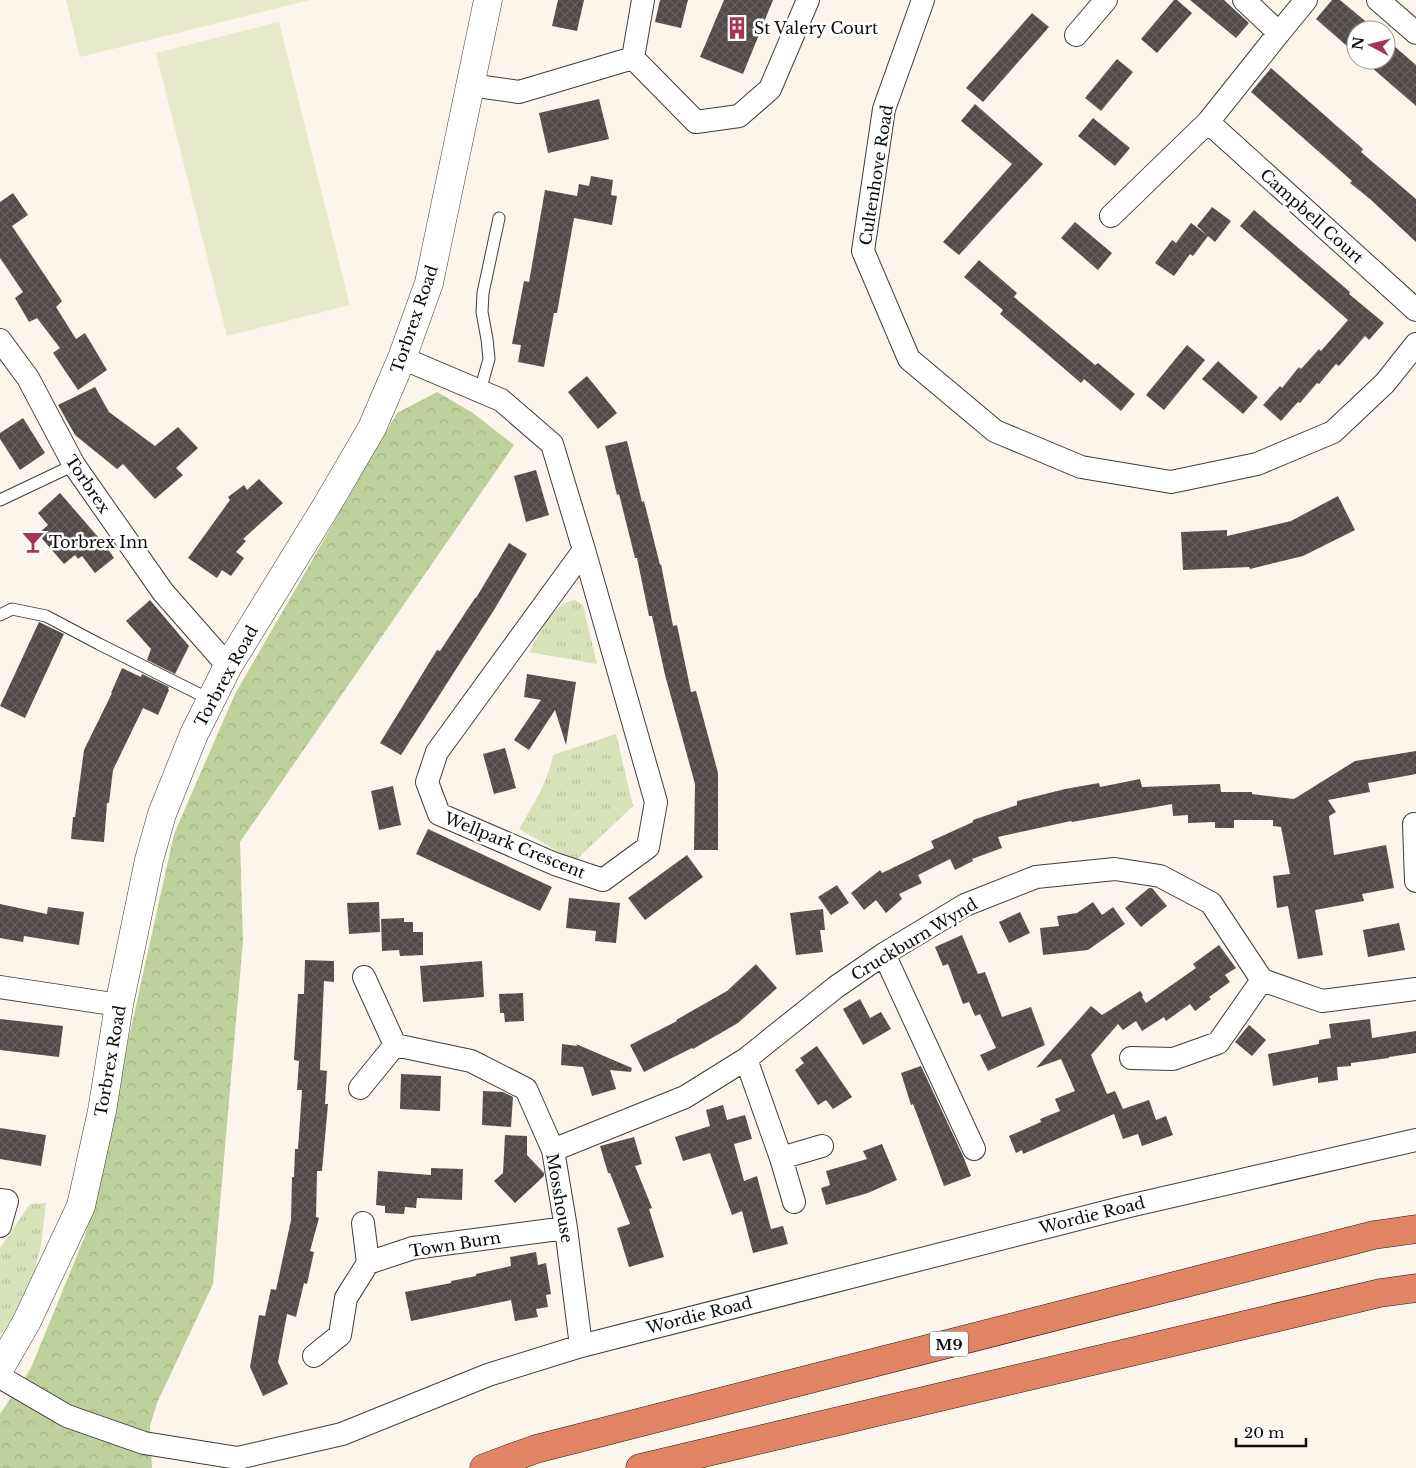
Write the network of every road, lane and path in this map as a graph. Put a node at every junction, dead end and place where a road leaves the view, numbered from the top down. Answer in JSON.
{"nodes":[{"id":1,"x":488,"y":0,"type":"edge"},
{"id":2,"x":643,"y":0,"type":"edge"},
{"id":3,"x":808,"y":0,"type":"edge"},
{"id":4,"x":923,"y":0,"type":"edge"},
{"id":5,"x":1106,"y":0,"type":"edge"},
{"id":6,"x":1244,"y":0,"type":"edge"},
{"id":7,"x":1306,"y":0,"type":"edge"},
{"id":8,"x":1378,"y":0,"type":"edge"},
{"id":9,"x":1279,"y":33,"type":"junction"},
{"id":10,"x":1416,"y":33,"type":"edge"},
{"id":11,"x":1076,"y":34,"type":"dead end"},
{"id":12,"x":633,"y":58,"type":"junction"},
{"id":13,"x":470,"y":85,"type":"junction"},
{"id":14,"x":1208,"y":122,"type":"junction"},
{"id":15,"x":1111,"y":216,"type":"dead end"},
{"id":16,"x":499,"y":218,"type":"dead end"},
{"id":17,"x":1416,"y":310,"type":"edge"},
{"id":18,"x":0,"y":340,"type":"edge"},
{"id":19,"x":1416,"y":344,"type":"edge"},
{"id":20,"x":402,"y":358,"type":"junction"},
{"id":21,"x":480,"y":390,"type":"junction"},
{"id":22,"x":74,"y":465,"type":"junction"},
{"id":23,"x":0,"y":500,"type":"edge"},
{"id":24,"x":584,"y":550,"type":"junction"},
{"id":25,"x":0,"y":615,"type":"edge"},
{"id":26,"x":228,"y":666,"type":"junction"},
{"id":27,"x":212,"y":700,"type":"junction"},
{"id":28,"x":1414,"y":824,"type":"dead end"},
{"id":29,"x":1416,"y":881,"type":"edge"},
{"id":30,"x":884,"y":954,"type":"junction"},
{"id":31,"x":364,"y":977,"type":"dead end"},
{"id":32,"x":1262,"y":980,"type":"junction"},
{"id":33,"x":0,"y":986,"type":"edge"},
{"id":34,"x":1416,"y":989,"type":"edge"},
{"id":35,"x":120,"y":1005,"type":"junction"},
{"id":36,"x":396,"y":1045,"type":"junction"},
{"id":37,"x":1132,"y":1058,"type":"dead end"},
{"id":38,"x":746,"y":1059,"type":"junction"},
{"id":39,"x":360,"y":1088,"type":"dead end"},
{"id":40,"x":1416,"y":1140,"type":"edge"},
{"id":41,"x":822,"y":1146,"type":"dead end"},
{"id":42,"x":974,"y":1149,"type":"dead end"},
{"id":43,"x":553,"y":1150,"type":"junction"},
{"id":44,"x":781,"y":1158,"type":"junction"},
{"id":45,"x":0,"y":1200,"type":"edge"},
{"id":46,"x":794,"y":1202,"type":"dead end"},
{"id":47,"x":363,"y":1223,"type":"dead end"},
{"id":48,"x":0,"y":1226,"type":"edge"},
{"id":49,"x":566,"y":1228,"type":"junction"},
{"id":50,"x":1416,"y":1229,"type":"edge"},
{"id":51,"x":368,"y":1263,"type":"junction"},
{"id":52,"x":1416,"y":1288,"type":"edge"},
{"id":53,"x":581,"y":1346,"type":"junction"},
{"id":54,"x":314,"y":1356,"type":"dead end"},
{"id":55,"x":0,"y":1368,"type":"edge"},
{"id":56,"x":0,"y":1377,"type":"edge"},
{"id":57,"x":484,"y":1468,"type":"edge"},
{"id":58,"x":640,"y":1468,"type":"edge"}],
"edges":[{"from":1,"to":13,"type":"street","name":"Torbrex Road"},
{"from":2,"to":12,"type":"street"},
{"from":3,"to":12,"type":"street"},
{"from":4,"to":19,"type":"street","name":"Cultenhove Road"},
{"from":5,"to":11,"type":"street"},
{"from":6,"to":9,"type":"street"},
{"from":7,"to":9,"type":"street"},
{"from":8,"to":10,"type":"street"},
{"from":9,"to":14,"type":"street"},
{"from":12,"to":13,"type":"street"},
{"from":13,"to":20,"type":"street","name":"Torbrex Road"},
{"from":14,"to":15,"type":"street"},
{"from":14,"to":17,"type":"street","name":"Campbell Court"},
{"from":16,"to":21,"type":"lane"},
{"from":18,"to":22,"type":"street","name":"Torbrex"},
{"from":20,"to":21,"type":"street","name":"Wellpark Crescent"},
{"from":20,"to":26,"type":"street","name":"Torbrex Road"},
{"from":21,"to":24,"type":"street","name":"Wellpark Crescent"},
{"from":22,"to":23,"type":"lane"},
{"from":22,"to":26,"type":"street","name":"Torbrex"},
{"from":24,"to":24,"type":"street","name":"Wellpark Crescent"},
{"from":25,"to":27,"type":"lane"},
{"from":26,"to":27,"type":"street","name":"Torbrex Road"},
{"from":27,"to":35,"type":"street","name":"Torbrex Road"},
{"from":28,"to":29,"type":"street"},
{"from":30,"to":32,"type":"street","name":"Cruckburn Wynd"},
{"from":30,"to":38,"type":"street","name":"Cruckburn Wynd"},
{"from":30,"to":42,"type":"street"},
{"from":31,"to":36,"type":"street"},
{"from":32,"to":34,"type":"street"},
{"from":32,"to":37,"type":"street"},
{"from":33,"to":35,"type":"street"},
{"from":35,"to":55,"type":"street","name":"Torbrex Road"},
{"from":36,"to":39,"type":"street"},
{"from":36,"to":43,"type":"street","name":"Mosshouse"},
{"from":38,"to":43,"type":"street","name":"Cruckburn Wynd"},
{"from":38,"to":44,"type":"street"},
{"from":40,"to":53,"type":"street","name":"Wordie Road"},
{"from":41,"to":44,"type":"street"},
{"from":43,"to":49,"type":"street","name":"Mosshouse"},
{"from":44,"to":46,"type":"street"},
{"from":45,"to":48,"type":"street"},
{"from":47,"to":51,"type":"street"},
{"from":49,"to":51,"type":"street","name":"Town Burn"},
{"from":49,"to":53,"type":"street","name":"Mosshouse"},
{"from":50,"to":57,"type":"highway","number":"M9"},
{"from":51,"to":54,"type":"street"},
{"from":52,"to":58,"type":"highway"},
{"from":53,"to":56,"type":"street","name":"Wordie Road"}]}
